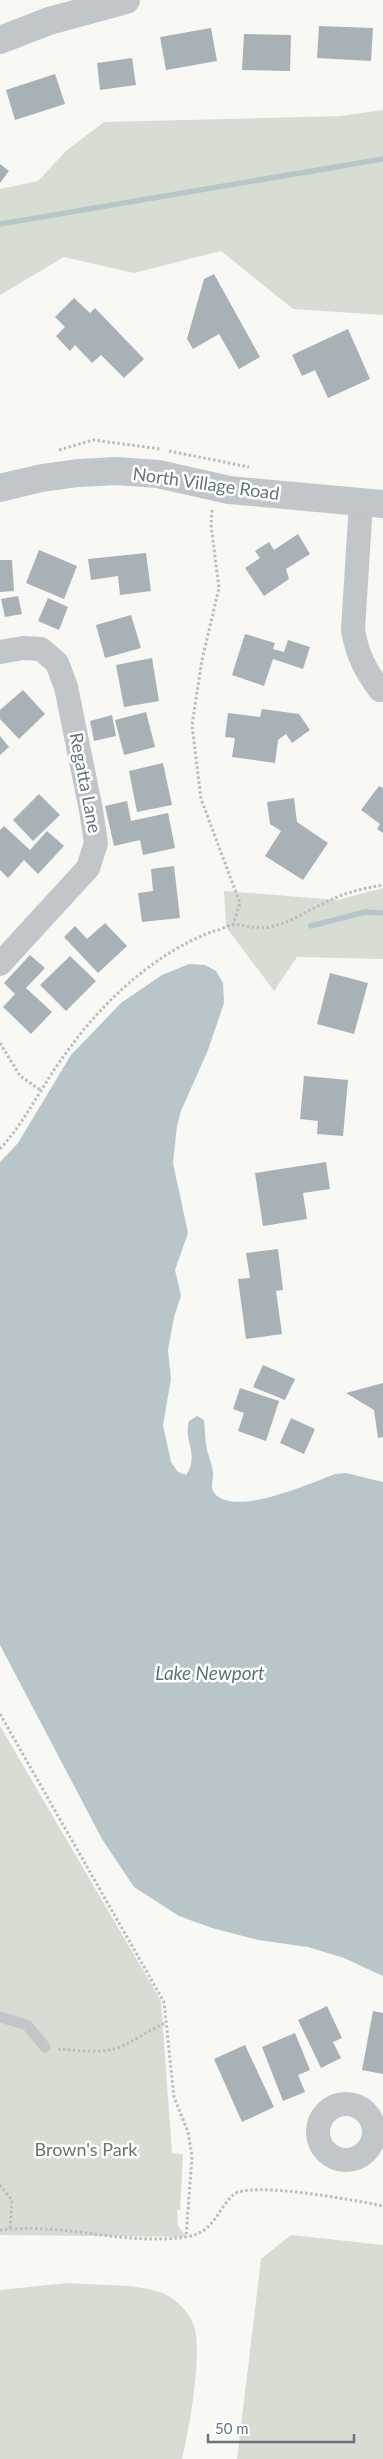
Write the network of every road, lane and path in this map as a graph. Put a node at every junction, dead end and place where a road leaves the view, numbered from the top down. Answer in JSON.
{"nodes":[{"id":1,"x":126,"y":0,"type":"edge"},
{"id":2,"x":0,"y":40,"type":"edge"},
{"id":3,"x":0,"y":488,"type":"edge"},
{"id":4,"x":213,"y":504,"type":"dead end"},
{"id":5,"x":372,"y":504,"type":"edge"},
{"id":6,"x":0,"y":652,"type":"edge"},
{"id":7,"x":380,"y":690,"type":"dead end"},
{"id":8,"x":383,"y":885,"type":"edge"},
{"id":9,"x":233,"y":925,"type":"junction"},
{"id":10,"x":0,"y":964,"type":"edge"},
{"id":11,"x":0,"y":1043,"type":"edge"},
{"id":12,"x":42,"y":1091,"type":"junction"},
{"id":13,"x":0,"y":1148,"type":"edge"},
{"id":14,"x":0,"y":1714,"type":"edge"},
{"id":15,"x":0,"y":2016,"type":"edge"},
{"id":16,"x":166,"y":2023,"type":"junction"},
{"id":17,"x":45,"y":2047,"type":"joint"},
{"id":18,"x":0,"y":2184,"type":"edge"},
{"id":19,"x":383,"y":2206,"type":"edge"},
{"id":20,"x":10,"y":2229,"type":"junction"},
{"id":21,"x":0,"y":2230,"type":"edge"},
{"id":22,"x":186,"y":2237,"type":"junction"}],
"edges":[{"from":1,"to":2,"type":"street"},
{"from":3,"to":5,"type":"street","name":"North Village Road"},
{"from":4,"to":9,"type":"path"},
{"from":5,"to":7,"type":"street"},
{"from":6,"to":10,"type":"street","name":"Regatta Lane"},
{"from":8,"to":9,"type":"path"},
{"from":9,"to":12,"type":"path"},
{"from":11,"to":12,"type":"path"},
{"from":12,"to":13,"type":"path"},
{"from":14,"to":16,"type":"path"},
{"from":15,"to":17,"type":"lane"},
{"from":16,"to":17,"type":"path"},
{"from":16,"to":22,"type":"path"},
{"from":18,"to":20,"type":"path"},
{"from":19,"to":22,"type":"path"},
{"from":20,"to":21,"type":"path"},
{"from":20,"to":22,"type":"path"}]}
